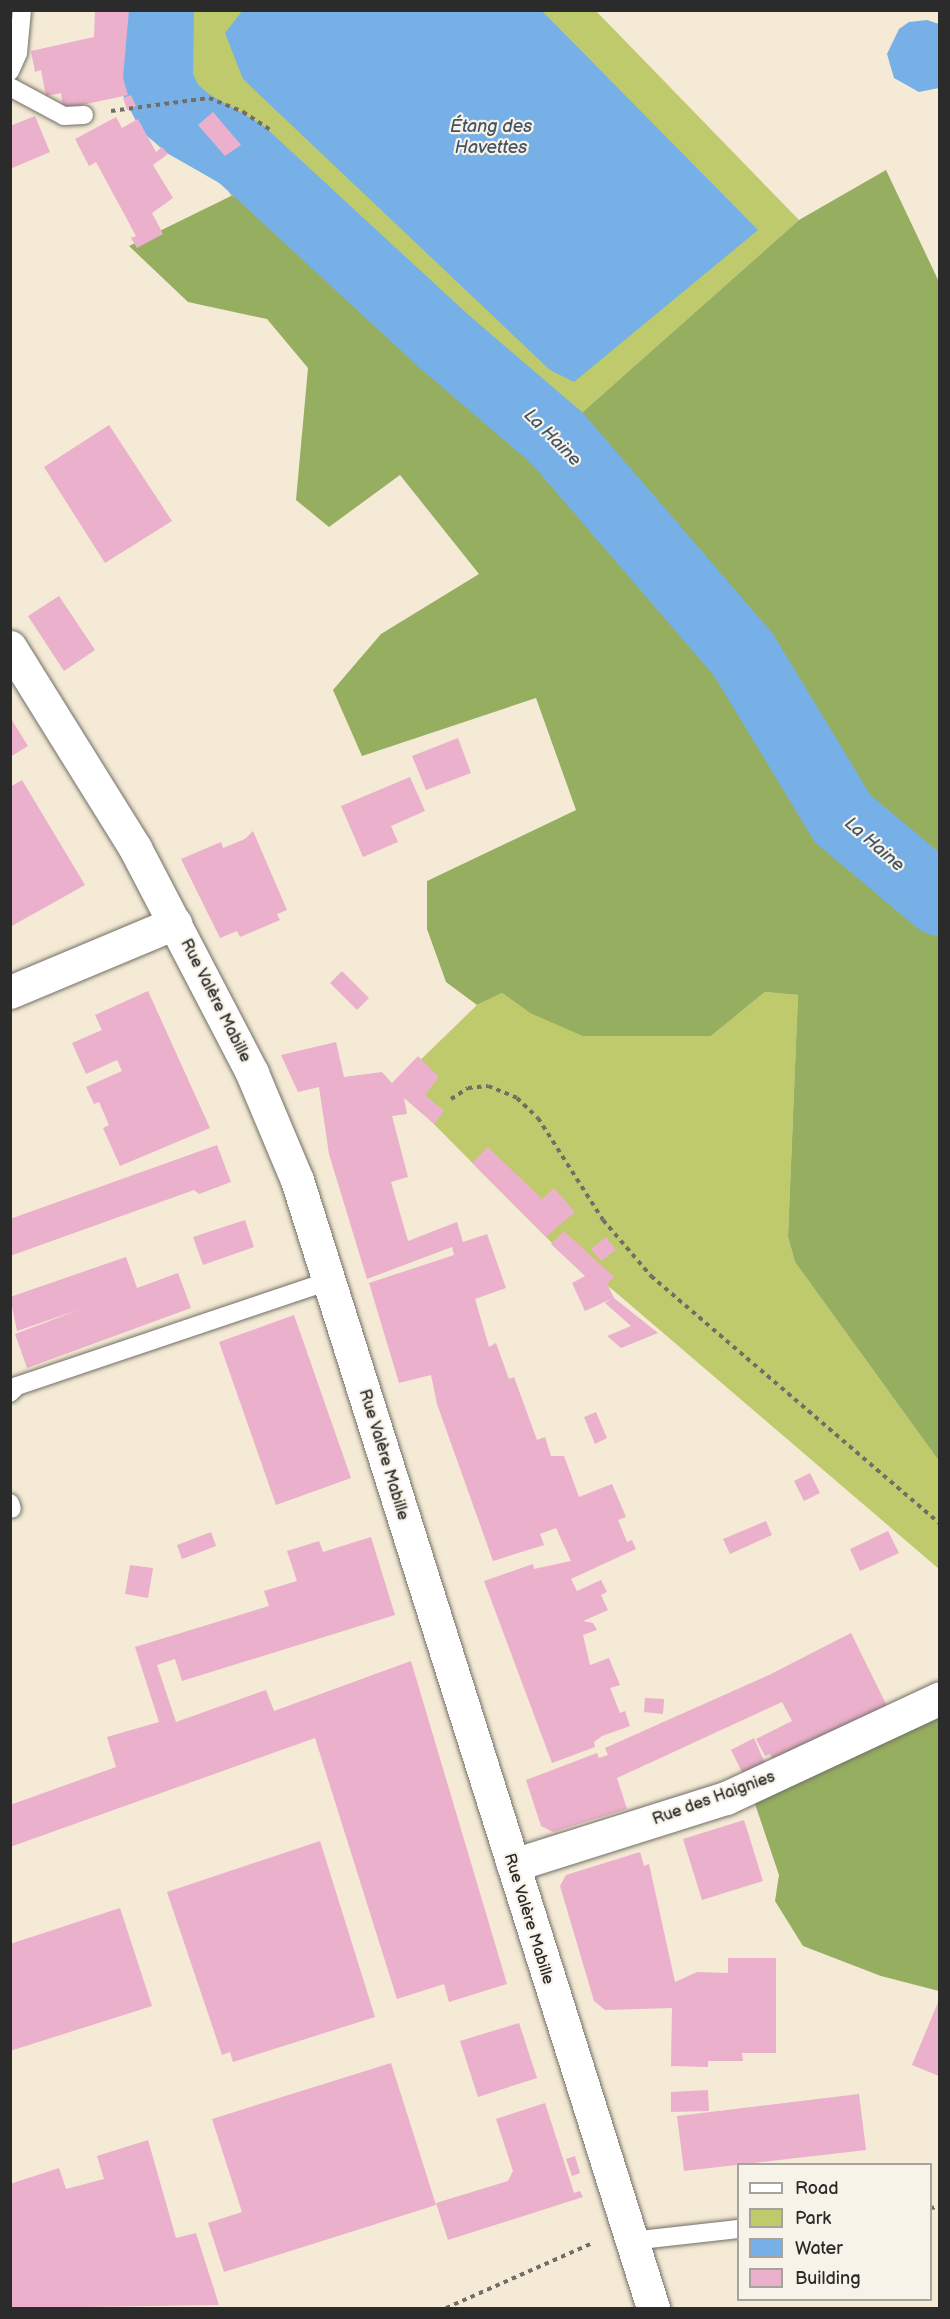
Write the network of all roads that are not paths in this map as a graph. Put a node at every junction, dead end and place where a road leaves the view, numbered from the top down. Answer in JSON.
{"nodes":[{"id":1,"x":22,"y":10,"type":"edge"},
{"id":2,"x":10,"y":72,"type":"edge"},
{"id":3,"x":10,"y":87,"type":"edge"},
{"id":4,"x":84,"y":115,"type":"road end"},
{"id":5,"x":10,"y":647,"type":"edge"},
{"id":6,"x":175,"y":923,"type":"junction"},
{"id":7,"x":10,"y":992,"type":"edge"},
{"id":8,"x":328,"y":1281,"type":"junction"},
{"id":9,"x":10,"y":1393,"type":"edge"},
{"id":10,"x":939,"y":1698,"type":"edge"},
{"id":11,"x":513,"y":1865,"type":"junction"},
{"id":12,"x":737,"y":2229,"type":"edge"},
{"id":13,"x":629,"y":2236,"type":"junction"},
{"id":14,"x":653,"y":2308,"type":"edge"}],
"edges":[{"from":1,"to":2,"type":"lane"},
{"from":3,"to":4,"type":"lane"},
{"from":5,"to":6,"type":"street","name":"Rue Valère Mabille"},
{"from":6,"to":7,"type":"street"},
{"from":6,"to":8,"type":"street","name":"Rue Valère Mabille"},
{"from":8,"to":9,"type":"lane"},
{"from":8,"to":11,"type":"street","name":"Rue Valère Mabille"},
{"from":10,"to":11,"type":"street","name":"Rue des Haignies"},
{"from":11,"to":13,"type":"street","name":"Rue Valère Mabille"},
{"from":12,"to":13,"type":"lane"},
{"from":13,"to":14,"type":"street","name":"Rue Valère Mabille"}]}
